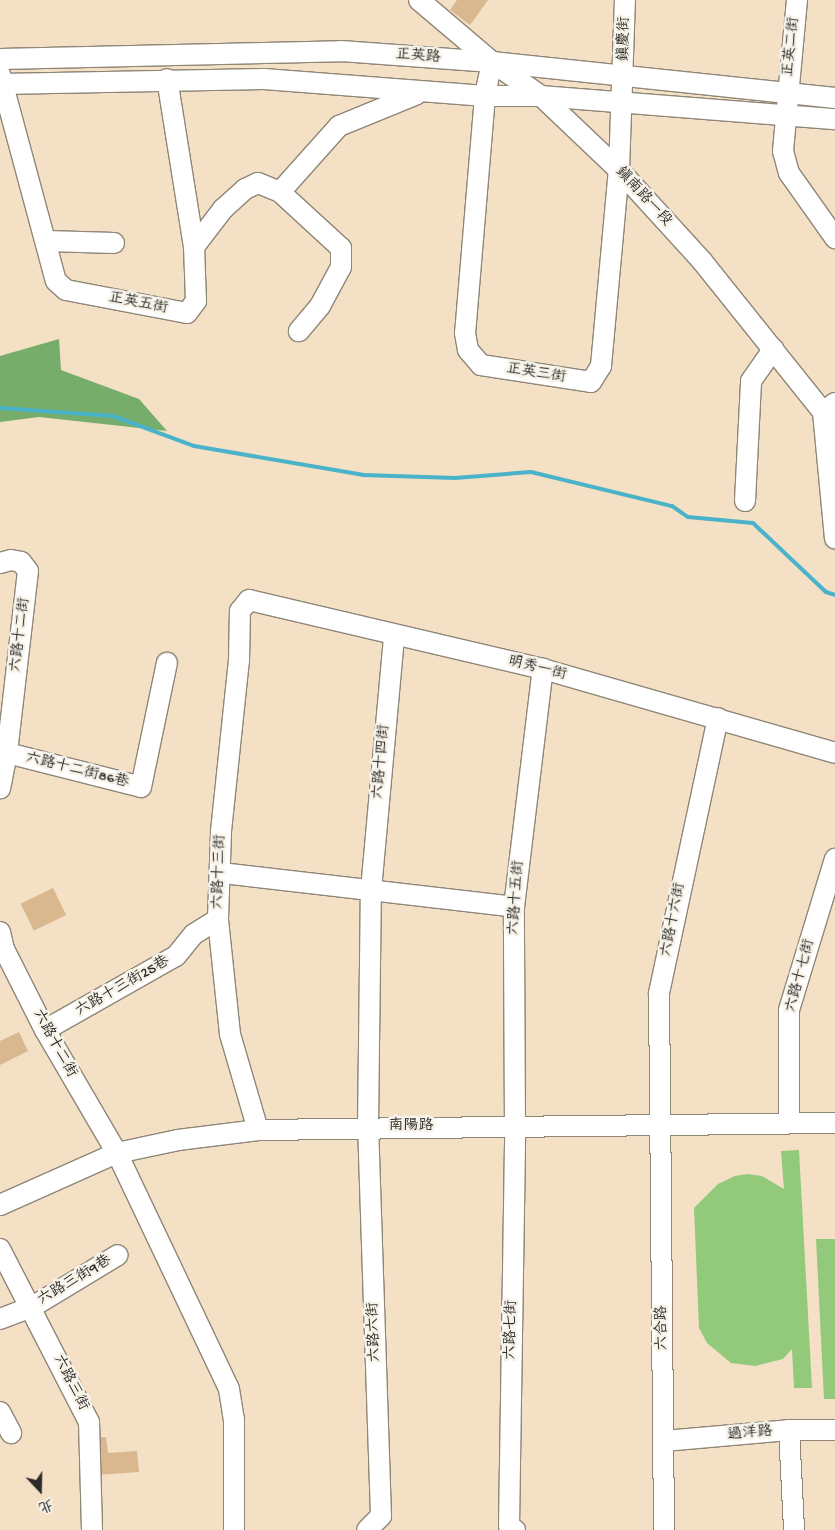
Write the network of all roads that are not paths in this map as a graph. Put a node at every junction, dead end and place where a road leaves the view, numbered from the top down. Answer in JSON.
{"nodes":[{"id":1,"x":419,"y":0,"type":"edge"},
{"id":2,"x":626,"y":0,"type":"edge"},
{"id":3,"x":797,"y":0,"type":"edge"},
{"id":4,"x":0,"y":59,"type":"edge"},
{"id":5,"x":492,"y":62,"type":"junction"},
{"id":6,"x":624,"y":77,"type":"junction"},
{"id":7,"x":166,"y":79,"type":"junction"},
{"id":8,"x":1,"y":81,"type":"edge"},
{"id":9,"x":787,"y":94,"type":"junction"},
{"id":10,"x":485,"y":96,"type":"junction"},
{"id":11,"x":542,"y":96,"type":"junction"},
{"id":12,"x":835,"y":98,"type":"edge"},
{"id":13,"x":622,"y":103,"type":"junction"},
{"id":14,"x":785,"y":114,"type":"junction"},
{"id":15,"x":835,"y":119,"type":"edge"},
{"id":16,"x":619,"y":170,"type":"junction"},
{"id":17,"x":280,"y":192,"type":"junction"},
{"id":18,"x":835,"y":238,"type":"edge"},
{"id":19,"x":47,"y":241,"type":"junction"},
{"id":20,"x":114,"y":243,"type":"dead end"},
{"id":21,"x":194,"y":247,"type":"junction"},
{"id":22,"x":299,"y":332,"type":"dead end"},
{"id":23,"x":772,"y":349,"type":"junction"},
{"id":24,"x":831,"y":414,"type":"edge"},
{"id":25,"x":745,"y":501,"type":"dead end"},
{"id":26,"x":835,"y":538,"type":"edge"},
{"id":27,"x":0,"y":563,"type":"edge"},
{"id":28,"x":240,"y":611,"type":"joint"},
{"id":29,"x":394,"y":635,"type":"junction"},
{"id":30,"x":167,"y":663,"type":"dead end"},
{"id":31,"x":543,"y":669,"type":"junction"},
{"id":32,"x":6,"y":697,"type":"edge"},
{"id":33,"x":718,"y":718,"type":"junction"},
{"id":34,"x":7,"y":753,"type":"junction"},
{"id":35,"x":835,"y":753,"type":"edge"},
{"id":36,"x":0,"y":788,"type":"edge"},
{"id":37,"x":835,"y":859,"type":"edge"},
{"id":38,"x":222,"y":873,"type":"junction"},
{"id":39,"x":371,"y":890,"type":"junction"},
{"id":40,"x":830,"y":891,"type":"edge"},
{"id":41,"x":514,"y":907,"type":"junction"},
{"id":42,"x":218,"y":918,"type":"junction"},
{"id":43,"x":0,"y":932,"type":"edge"},
{"id":44,"x":45,"y":1030,"type":"junction"},
{"id":45,"x":789,"y":1123,"type":"junction"},
{"id":46,"x":835,"y":1123,"type":"edge"},
{"id":47,"x":661,"y":1126,"type":"junction"},
{"id":48,"x":368,"y":1127,"type":"junction"},
{"id":49,"x":515,"y":1128,"type":"junction"},
{"id":50,"x":258,"y":1130,"type":"junction"},
{"id":51,"x":117,"y":1153,"type":"junction"},
{"id":52,"x":0,"y":1205,"type":"edge"},
{"id":53,"x":0,"y":1249,"type":"edge"},
{"id":54,"x":118,"y":1255,"type":"dead end"},
{"id":55,"x":32,"y":1307,"type":"junction"},
{"id":56,"x":0,"y":1319,"type":"edge"},
{"id":57,"x":0,"y":1412,"type":"edge"},
{"id":58,"x":789,"y":1430,"type":"junction"},
{"id":59,"x":835,"y":1430,"type":"edge"},
{"id":60,"x":11,"y":1433,"type":"dead end"},
{"id":61,"x":664,"y":1441,"type":"junction"},
{"id":62,"x":92,"y":1530,"type":"edge"},
{"id":63,"x":234,"y":1530,"type":"edge"},
{"id":64,"x":366,"y":1530,"type":"edge"},
{"id":65,"x":515,"y":1530,"type":"edge"},
{"id":66,"x":664,"y":1530,"type":"edge"},
{"id":67,"x":794,"y":1530,"type":"edge"}],
"edges":[{"from":1,"to":5,"type":"street","name":"鎮南路一段"},
{"from":2,"to":6,"type":"street","name":"鎮慶街"},
{"from":3,"to":9,"type":"street","name":"正英二街"},
{"from":4,"to":5,"type":"street","name":"正英路"},
{"from":5,"to":6,"type":"street","name":"正英路"},
{"from":5,"to":10,"type":"street","name":"正英三街"},
{"from":5,"to":11,"type":"street","name":"鎮南路一段"},
{"from":6,"to":9,"type":"street","name":"正英路"},
{"from":6,"to":13,"type":"street","name":"正英三街"},
{"from":7,"to":8,"type":"street"},
{"from":7,"to":10,"type":"street"},
{"from":7,"to":21,"type":"street","name":"正英五街"},
{"from":8,"to":19,"type":"street","name":"正英五街"},
{"from":9,"to":12,"type":"street","name":"正英路"},
{"from":9,"to":14,"type":"street","name":"正英二街"},
{"from":10,"to":11,"type":"street"},
{"from":10,"to":16,"type":"street","name":"正英三街"},
{"from":10,"to":17,"type":"street"},
{"from":11,"to":13,"type":"street"},
{"from":11,"to":16,"type":"street","name":"鎮南路一段"},
{"from":13,"to":14,"type":"street"},
{"from":13,"to":16,"type":"street","name":"正英三街"},
{"from":14,"to":15,"type":"street"},
{"from":14,"to":18,"type":"street","name":"正英二街"},
{"from":16,"to":23,"type":"street","name":"鎮南路一段"},
{"from":17,"to":21,"type":"street"},
{"from":17,"to":22,"type":"street"},
{"from":19,"to":20,"type":"street"},
{"from":19,"to":21,"type":"street","name":"正英五街"},
{"from":23,"to":24,"type":"street","name":"鎮南路一段"},
{"from":23,"to":25,"type":"street"},
{"from":24,"to":26,"type":"street"},
{"from":27,"to":32,"type":"street","name":"六路十二街"},
{"from":28,"to":29,"type":"street","name":"明秀一街"},
{"from":28,"to":38,"type":"street","name":"六路十三街"},
{"from":29,"to":31,"type":"street","name":"明秀一街"},
{"from":29,"to":39,"type":"street","name":"六路十四街"},
{"from":30,"to":34,"type":"street","name":"六路十二街86巷"},
{"from":31,"to":33,"type":"street","name":"明秀一街"},
{"from":31,"to":41,"type":"street","name":"六路十五街"},
{"from":32,"to":34,"type":"street","name":"六路十二街"},
{"from":33,"to":35,"type":"street","name":"明秀一街"},
{"from":33,"to":47,"type":"street","name":"六路十六街"},
{"from":34,"to":36,"type":"street","name":"六路十二街"},
{"from":37,"to":40,"type":"street","name":"六路十七街"},
{"from":38,"to":39,"type":"street"},
{"from":38,"to":42,"type":"street","name":"六路十三街"},
{"from":39,"to":41,"type":"street"},
{"from":39,"to":48,"type":"street","name":"六路十四街"},
{"from":40,"to":45,"type":"street","name":"六路十七街"},
{"from":41,"to":49,"type":"street","name":"六路十五街"},
{"from":42,"to":44,"type":"street","name":"六路十三街25巷"},
{"from":42,"to":50,"type":"street","name":"六路十三街"},
{"from":43,"to":44,"type":"street","name":"六路十二街"},
{"from":44,"to":51,"type":"street","name":"六路十二街"},
{"from":45,"to":46,"type":"street","name":"南陽路"},
{"from":45,"to":47,"type":"street","name":"南陽路"},
{"from":47,"to":49,"type":"street","name":"南陽路"},
{"from":47,"to":61,"type":"street","name":"六合路"},
{"from":48,"to":49,"type":"street","name":"南陽路"},
{"from":48,"to":50,"type":"street","name":"南陽路"},
{"from":48,"to":64,"type":"street","name":"六路六街"},
{"from":49,"to":65,"type":"street","name":"六路七街"},
{"from":50,"to":51,"type":"street","name":"南陽路"},
{"from":51,"to":52,"type":"street","name":"南陽路"},
{"from":51,"to":63,"type":"street"},
{"from":53,"to":55,"type":"street","name":"六路三街"},
{"from":54,"to":55,"type":"street","name":"六路三街9巷"},
{"from":55,"to":56,"type":"street","name":"六路三街9巷"},
{"from":55,"to":62,"type":"street","name":"六路三街"},
{"from":57,"to":60,"type":"street"},
{"from":58,"to":59,"type":"street","name":"過洋路"},
{"from":58,"to":61,"type":"street","name":"過洋路"},
{"from":58,"to":67,"type":"street"},
{"from":61,"to":66,"type":"street","name":"六合路"}]}
